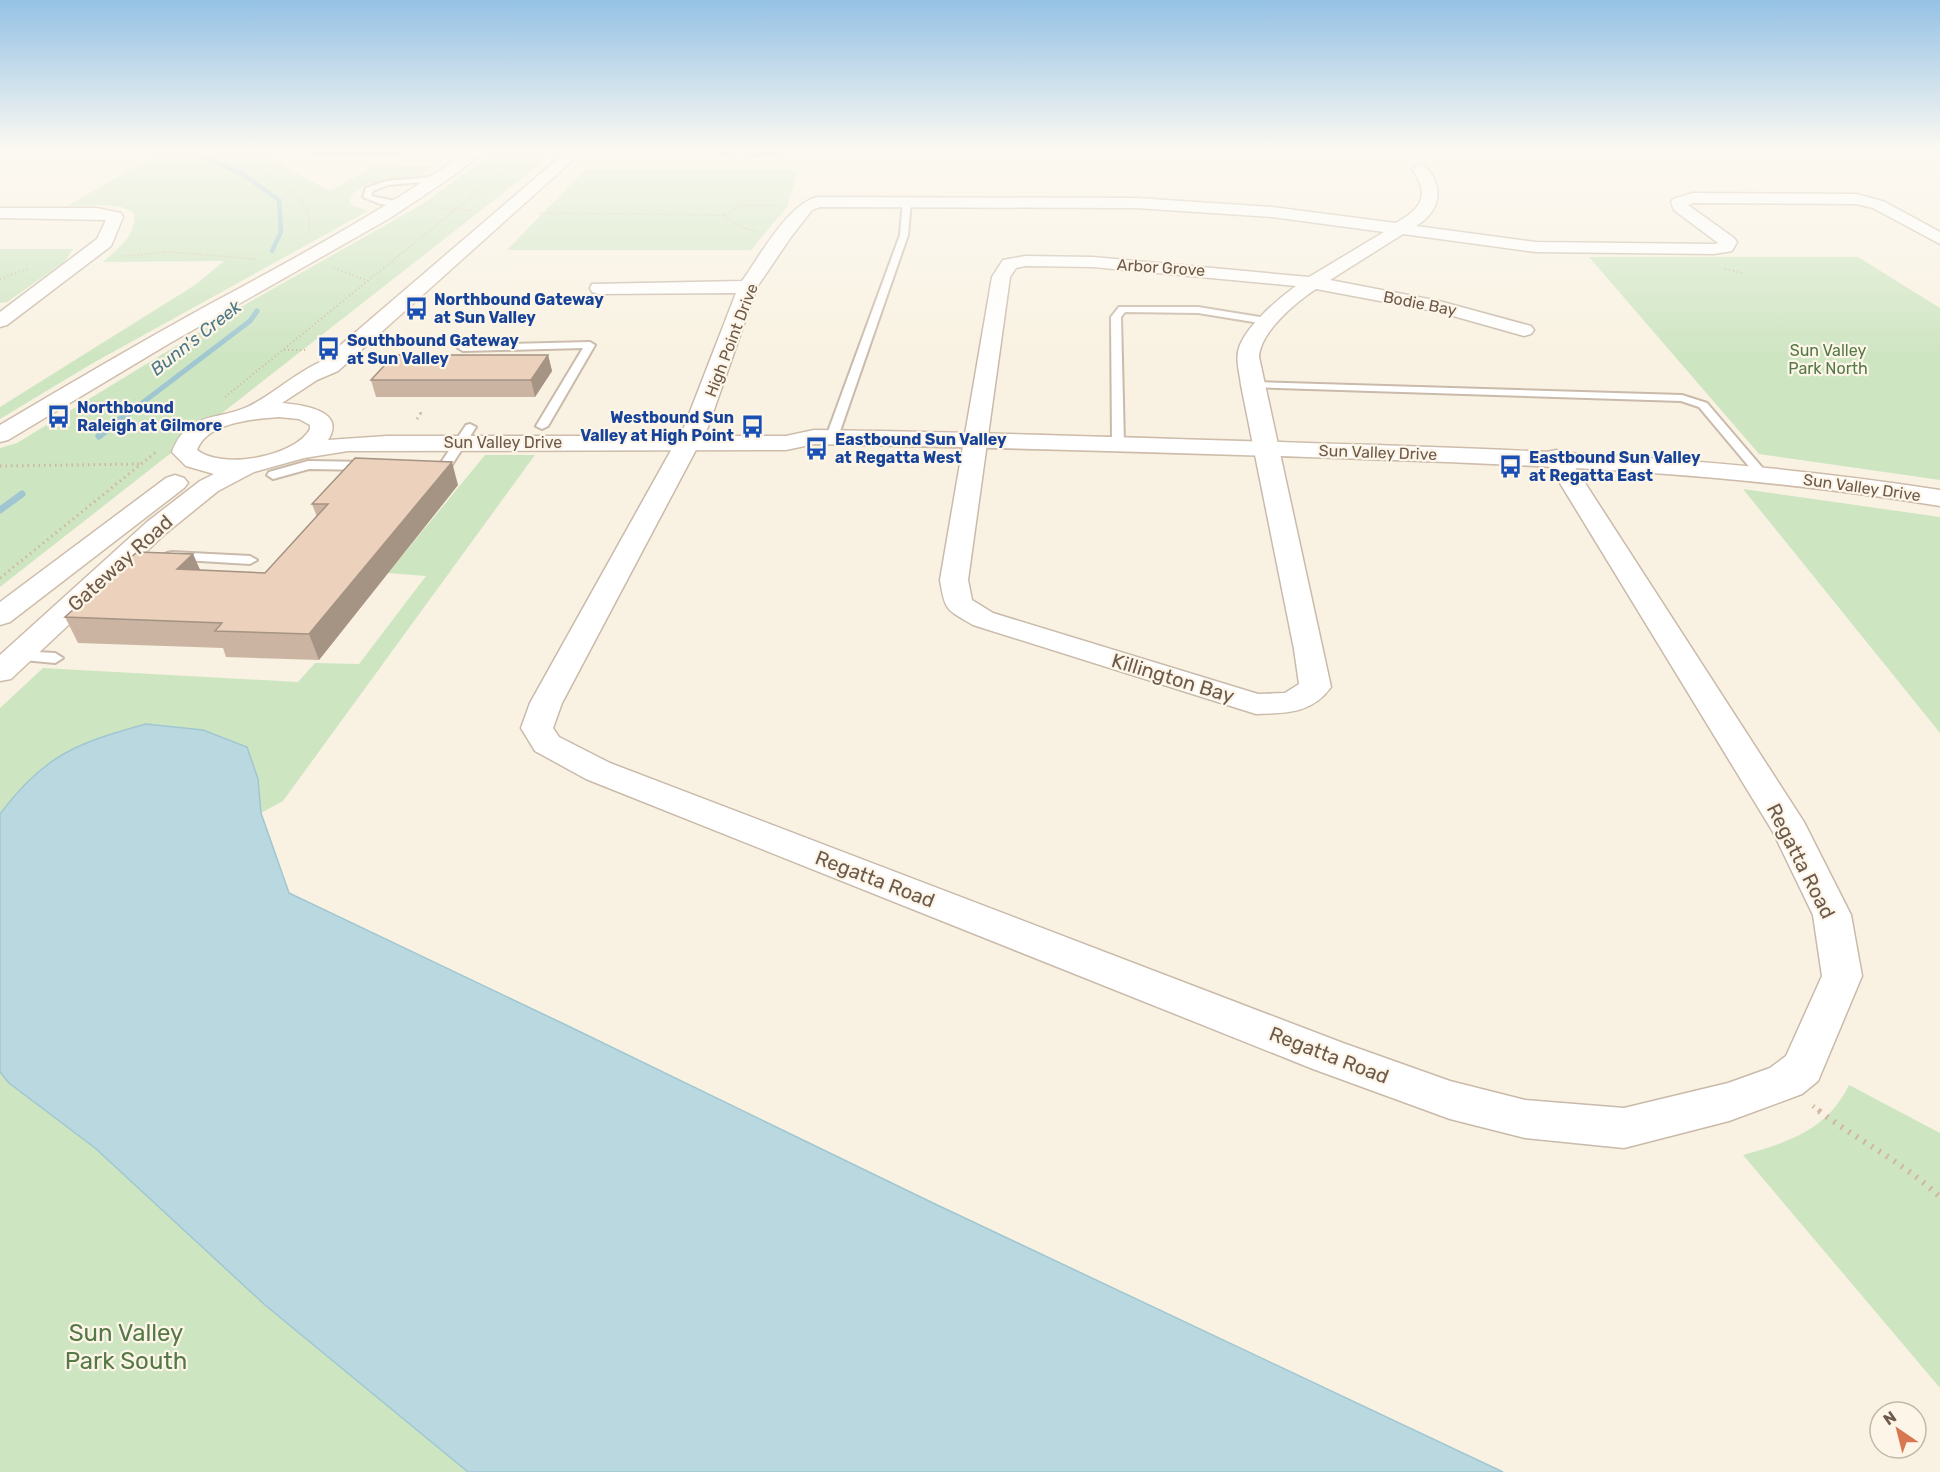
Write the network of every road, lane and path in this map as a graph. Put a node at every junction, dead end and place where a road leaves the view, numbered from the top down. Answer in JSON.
{"nodes":[{"id":1,"x":114,"y":219,"type":"edge"},
{"id":2,"x":309,"y":219,"type":"edge"},
{"id":3,"x":376,"y":219,"type":"edge"},
{"id":4,"x":444,"y":219,"type":"edge"},
{"id":5,"x":500,"y":219,"type":"edge"},
{"id":6,"x":729,"y":219,"type":"edge"},
{"id":7,"x":797,"y":219,"type":"edge"},
{"id":8,"x":905,"y":219,"type":"edge"},
{"id":9,"x":1322,"y":219,"type":"edge"},
{"id":10,"x":1416,"y":219,"type":"edge"},
{"id":11,"x":1696,"y":219,"type":"edge"},
{"id":12,"x":1904,"y":219,"type":"edge"},
{"id":13,"x":1399,"y":229,"type":"junction"},
{"id":14,"x":784,"y":234,"type":"junction"},
{"id":15,"x":307,"y":239,"type":"dead end"},
{"id":16,"x":1940,"y":239,"type":"edge"},
{"id":17,"x":259,"y":259,"type":"dead end"},
{"id":18,"x":82,"y":260,"type":"junction"},
{"id":19,"x":1313,"y":283,"type":"junction"},
{"id":20,"x":748,"y":287,"type":"junction"},
{"id":21,"x":599,"y":288,"type":"dead end"},
{"id":22,"x":0,"y":321,"type":"edge"},
{"id":23,"x":1266,"y":321,"type":"junction"},
{"id":24,"x":1524,"y":330,"type":"dead end"},
{"id":25,"x":463,"y":348,"type":"dead end"},
{"id":26,"x":330,"y":366,"type":"junction"},
{"id":27,"x":1252,"y":385,"type":"junction"},
{"id":28,"x":222,"y":399,"type":"dead end"},
{"id":29,"x":422,"y":411,"type":"dead end"},
{"id":30,"x":253,"y":412,"type":"junction"},
{"id":31,"x":302,"y":412,"type":"junction"},
{"id":32,"x":417,"y":419,"type":"dead end"},
{"id":33,"x":322,"y":424,"type":"junction"},
{"id":34,"x":542,"y":426,"type":"junction"},
{"id":35,"x":465,"y":434,"type":"junction"},
{"id":36,"x":0,"y":435,"type":"edge"},
{"id":37,"x":692,"y":435,"type":"junction"},
{"id":38,"x":823,"y":437,"type":"junction"},
{"id":39,"x":974,"y":440,"type":"junction"},
{"id":40,"x":1118,"y":444,"type":"junction"},
{"id":41,"x":1265,"y":449,"type":"junction"},
{"id":42,"x":159,"y":450,"type":"dead end"},
{"id":43,"x":299,"y":451,"type":"junction"},
{"id":44,"x":1556,"y":457,"type":"junction"},
{"id":45,"x":189,"y":459,"type":"junction"},
{"id":46,"x":141,"y":464,"type":"junction"},
{"id":47,"x":0,"y":466,"type":"edge"},
{"id":48,"x":387,"y":467,"type":"edge"},
{"id":49,"x":421,"y":467,"type":"edge"},
{"id":50,"x":261,"y":470,"type":"junction"},
{"id":51,"x":1760,"y":472,"type":"junction"},
{"id":52,"x":1940,"y":498,"type":"edge"},
{"id":53,"x":146,"y":554,"type":"junction"},
{"id":54,"x":250,"y":560,"type":"dead end"},
{"id":55,"x":0,"y":578,"type":"edge"},
{"id":56,"x":0,"y":616,"type":"edge"},
{"id":57,"x":55,"y":658,"type":"dead end"},
{"id":58,"x":9,"y":664,"type":"edge"},
{"id":59,"x":1786,"y":1081,"type":"junction"},
{"id":60,"x":1940,"y":1197,"type":"edge"}],
"edges":[{"from":1,"to":18,"type":"street"},
{"from":2,"to":15,"type":"path"},
{"from":3,"to":36,"type":"street"},
{"from":4,"to":28,"type":"path"},
{"from":5,"to":26,"type":"street","name":"Gateway Road"},
{"from":6,"to":14,"type":"path"},
{"from":7,"to":14,"type":"street","name":"High Point Drive"},
{"from":8,"to":38,"type":"lane"},
{"from":9,"to":13,"type":"street"},
{"from":10,"to":13,"type":"street"},
{"from":11,"to":13,"type":"street"},
{"from":12,"to":16,"type":"street"},
{"from":13,"to":19,"type":"street"},
{"from":14,"to":20,"type":"street","name":"High Point Drive"},
{"from":17,"to":18,"type":"path"},
{"from":18,"to":22,"type":"street"},
{"from":19,"to":23,"type":"street"},
{"from":19,"to":24,"type":"street","name":"Bodie Bay"},
{"from":19,"to":39,"type":"street","name":"Arbor Grove"},
{"from":20,"to":21,"type":"street"},
{"from":20,"to":37,"type":"street","name":"High Point Drive"},
{"from":23,"to":27,"type":"street"},
{"from":23,"to":40,"type":"lane"},
{"from":25,"to":34,"type":"lane"},
{"from":26,"to":30,"type":"street","name":"Gateway Road"},
{"from":26,"to":31,"type":"street","name":"Gateway Road"},
{"from":27,"to":41,"type":"street"},
{"from":27,"to":51,"type":"lane"},
{"from":29,"to":32,"type":"path"},
{"from":30,"to":31,"type":"street","name":"Gateway Road"},
{"from":30,"to":45,"type":"street","name":"Gateway Road"},
{"from":31,"to":33,"type":"street","name":"Gateway Road"},
{"from":33,"to":35,"type":"street","name":"Sun Valley Drive"},
{"from":33,"to":43,"type":"street","name":"Gateway Road"},
{"from":34,"to":35,"type":"street","name":"Sun Valley Drive"},
{"from":34,"to":37,"type":"street","name":"Sun Valley Drive"},
{"from":35,"to":37,"type":"street","name":"Sun Valley Drive"},
{"from":35,"to":43,"type":"street","name":"Sun Valley Drive"},
{"from":35,"to":49,"type":"lane"},
{"from":37,"to":38,"type":"street","name":"Sun Valley Drive"},
{"from":37,"to":59,"type":"street","name":"Regatta Road"},
{"from":38,"to":39,"type":"street","name":"Sun Valley Drive"},
{"from":39,"to":40,"type":"street","name":"Sun Valley Drive"},
{"from":39,"to":41,"type":"street","name":"Killington Bay"},
{"from":40,"to":41,"type":"street","name":"Sun Valley Drive"},
{"from":41,"to":44,"type":"street","name":"Sun Valley Drive"},
{"from":42,"to":46,"type":"path"},
{"from":43,"to":50,"type":"street","name":"Gateway Road"},
{"from":44,"to":51,"type":"street","name":"Sun Valley Drive"},
{"from":44,"to":59,"type":"street","name":"Regatta Road"},
{"from":45,"to":50,"type":"street","name":"Gateway Road"},
{"from":45,"to":56,"type":"street","name":"Gateway Road"},
{"from":46,"to":47,"type":"path"},
{"from":46,"to":55,"type":"path"},
{"from":48,"to":50,"type":"lane"},
{"from":50,"to":53,"type":"street","name":"Gateway Road"},
{"from":51,"to":52,"type":"street","name":"Sun Valley Drive"},
{"from":53,"to":54,"type":"lane"},
{"from":53,"to":58,"type":"street","name":"Gateway Road"},
{"from":57,"to":58,"type":"lane"},
{"from":59,"to":60,"type":"path"}]}
